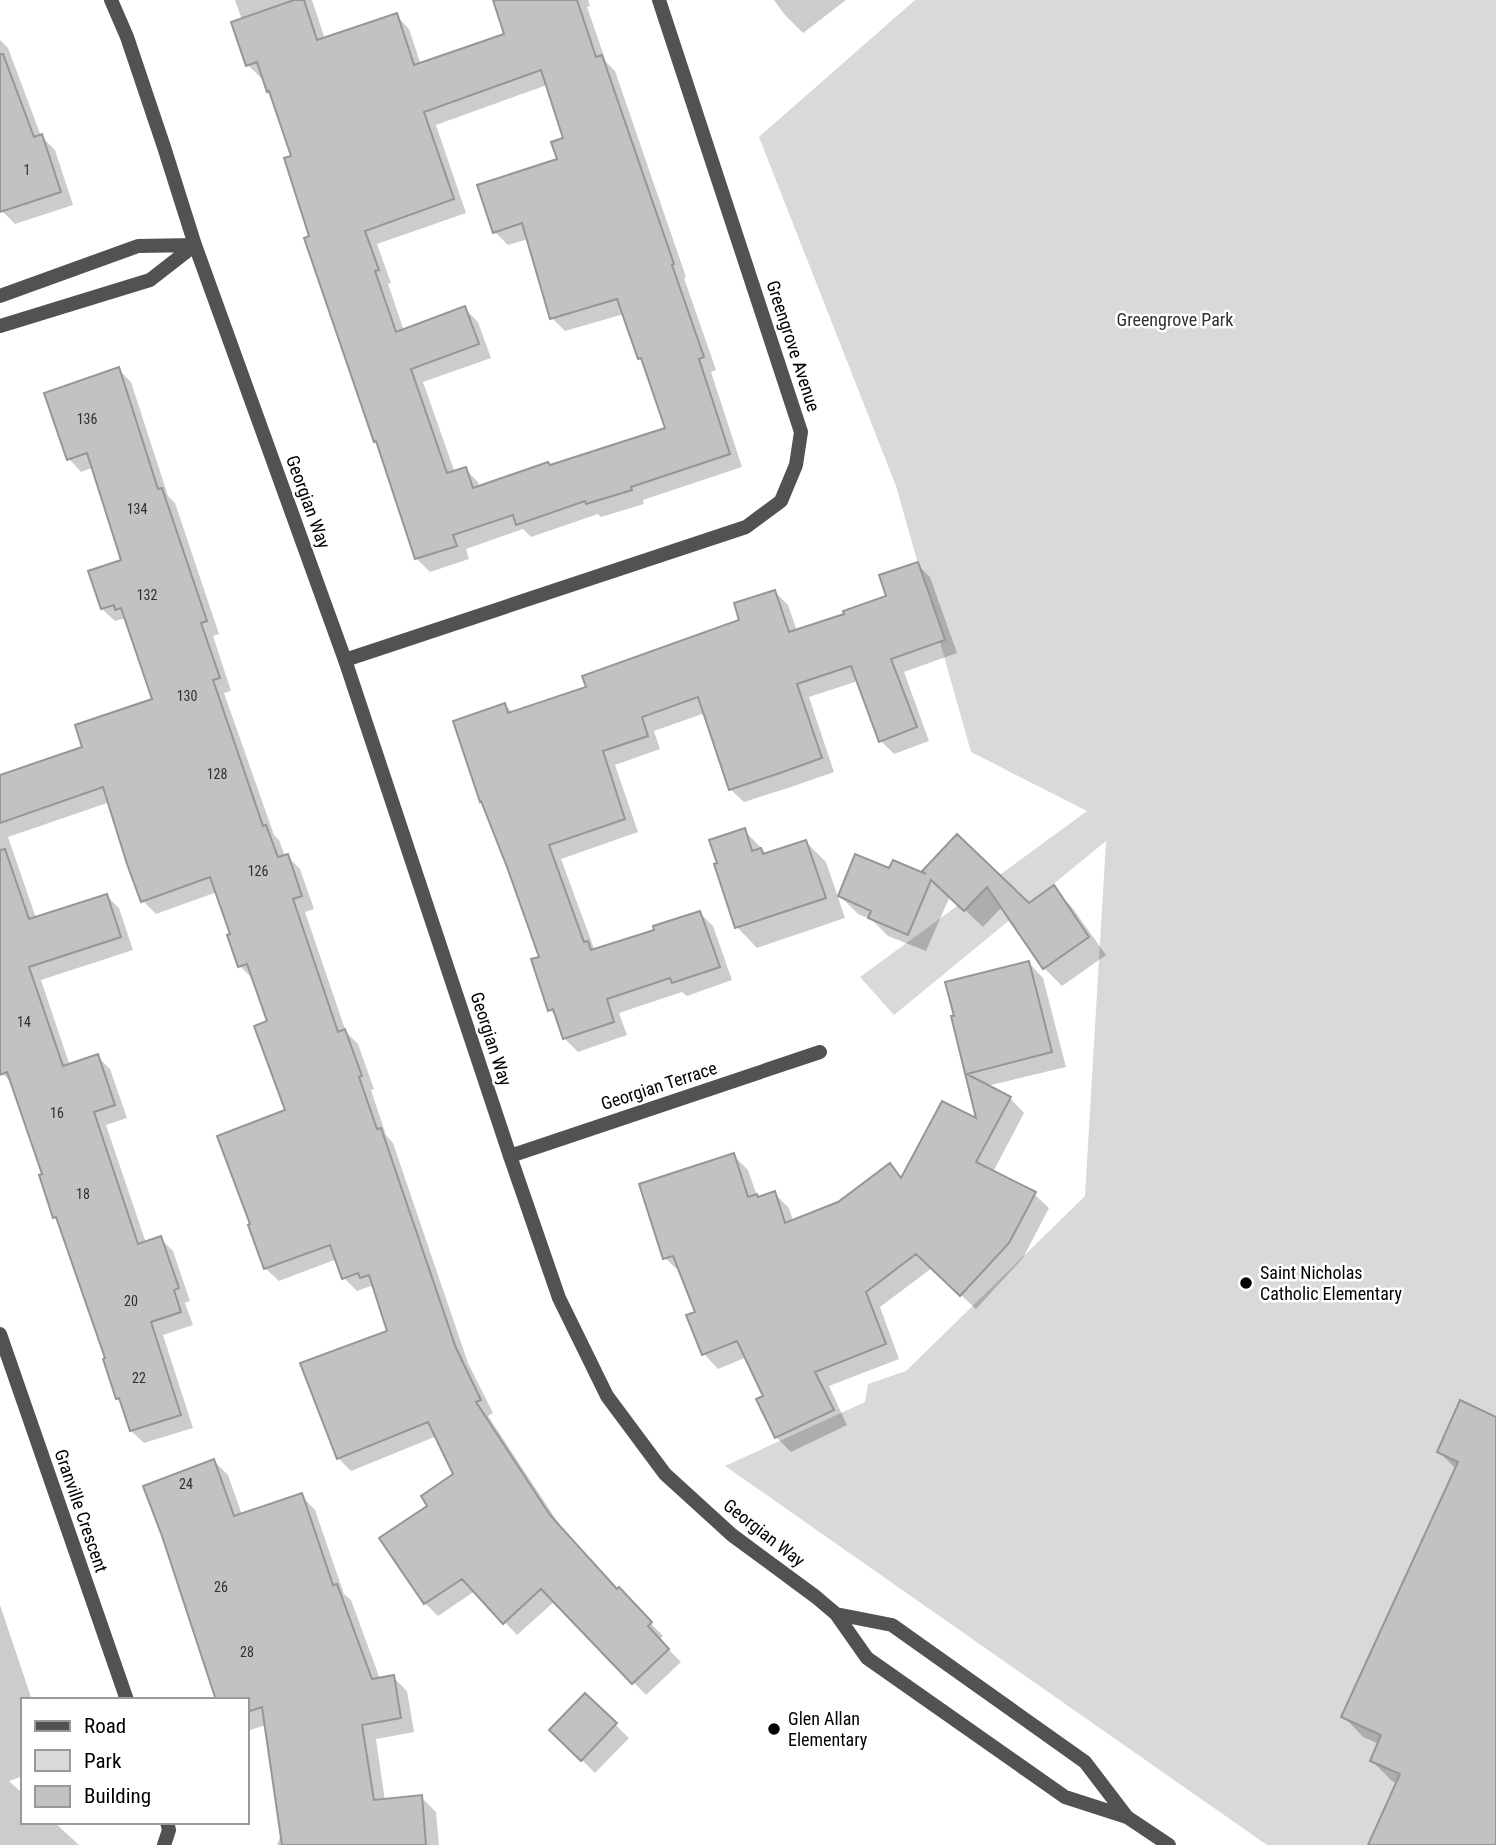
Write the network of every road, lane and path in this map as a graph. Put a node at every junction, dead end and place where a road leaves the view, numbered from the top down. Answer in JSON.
{"nodes":[{"id":1,"x":111,"y":0,"type":"edge"},
{"id":2,"x":659,"y":0,"type":"edge"},
{"id":3,"x":195,"y":245,"type":"junction"},
{"id":4,"x":0,"y":296,"type":"edge"},
{"id":5,"x":0,"y":326,"type":"edge"},
{"id":6,"x":345,"y":660,"type":"junction"},
{"id":7,"x":820,"y":1052,"type":"dead end"},
{"id":8,"x":510,"y":1156,"type":"junction"},
{"id":9,"x":0,"y":1334,"type":"edge"},
{"id":10,"x":836,"y":1614,"type":"junction"},
{"id":11,"x":126,"y":1698,"type":"edge"},
{"id":12,"x":1127,"y":1817,"type":"junction"},
{"id":13,"x":168,"y":1824,"type":"edge"},
{"id":14,"x":164,"y":1845,"type":"edge"},
{"id":15,"x":1169,"y":1845,"type":"edge"}],
"edges":[{"from":1,"to":3,"type":"street","name":"Georgian Way"},
{"from":2,"to":6,"type":"street","name":"Greengrove Avenue"},
{"from":3,"to":4,"type":"street"},
{"from":3,"to":5,"type":"street"},
{"from":3,"to":6,"type":"street","name":"Georgian Way"},
{"from":6,"to":8,"type":"street","name":"Georgian Way"},
{"from":7,"to":8,"type":"street","name":"Georgian Terrace"},
{"from":8,"to":10,"type":"street","name":"Georgian Way"},
{"from":9,"to":11,"type":"street","name":"Granville Crescent"},
{"from":10,"to":12,"type":"street","name":"Georgian Way"},
{"from":10,"to":12,"type":"street"},
{"from":12,"to":15,"type":"street","name":"Georgian Way"},
{"from":13,"to":14,"type":"street"}]}
